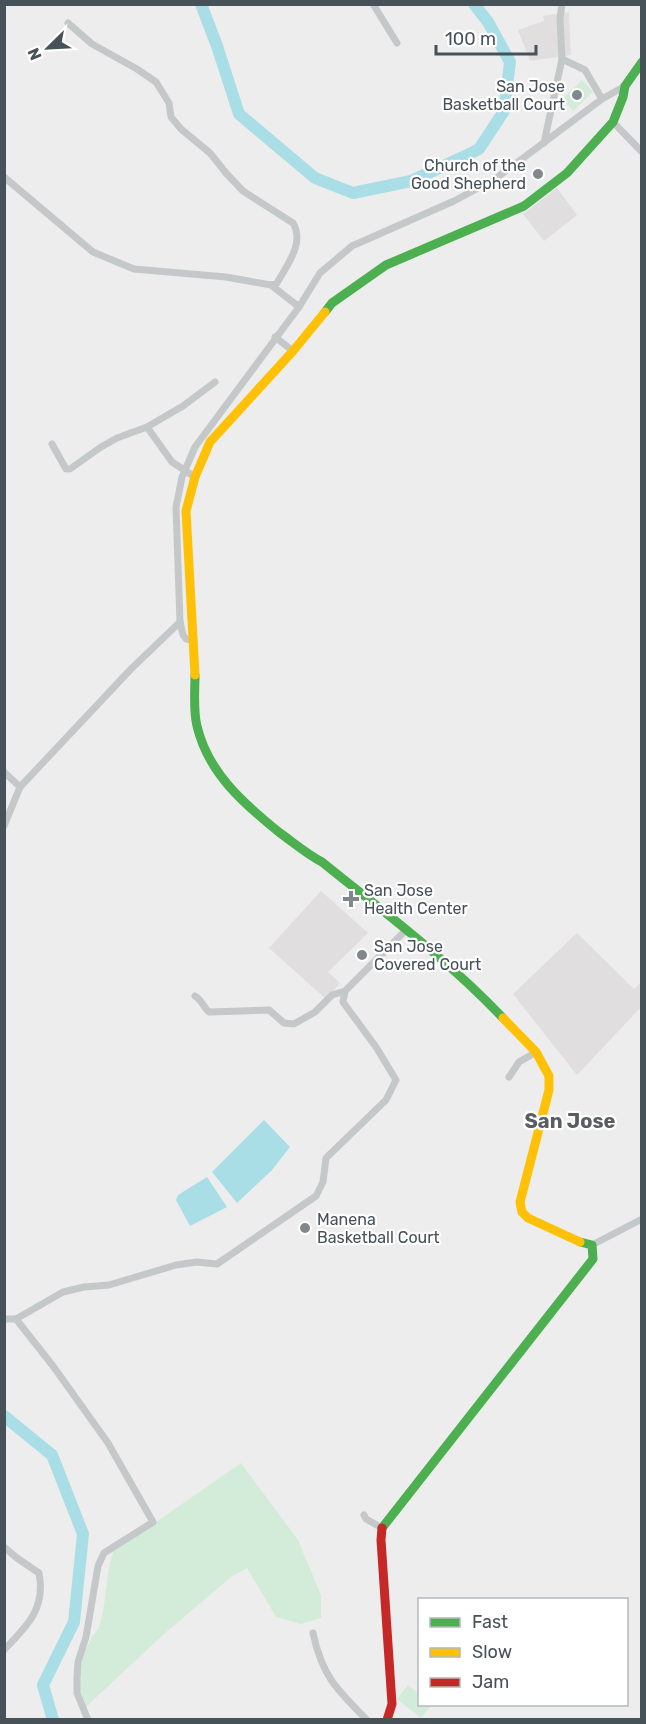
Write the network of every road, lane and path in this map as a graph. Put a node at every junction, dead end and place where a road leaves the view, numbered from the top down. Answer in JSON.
{"nodes":[{"id":1,"x":373,"y":4,"type":"edge"},
{"id":2,"x":562,"y":4,"type":"edge"},
{"id":3,"x":69,"y":23,"type":"dead end"},
{"id":4,"x":397,"y":44,"type":"dead end"},
{"id":5,"x":562,"y":59,"type":"junction"},
{"id":6,"x":642,"y":62,"type":"edge"},
{"id":7,"x":625,"y":86,"type":"junction"},
{"id":8,"x":602,"y":99,"type":"junction"},
{"id":9,"x":614,"y":122,"type":"junction"},
{"id":10,"x":544,"y":142,"type":"junction"},
{"id":11,"x":642,"y":152,"type":"edge"},
{"id":12,"x":4,"y":177,"type":"edge"},
{"id":13,"x":271,"y":285,"type":"junction"},
{"id":14,"x":299,"y":307,"type":"junction"},
{"id":15,"x":275,"y":337,"type":"junction"},
{"id":16,"x":293,"y":351,"type":"junction"},
{"id":17,"x":215,"y":382,"type":"dead end"},
{"id":18,"x":147,"y":427,"type":"junction"},
{"id":19,"x":52,"y":444,"type":"dead end"},
{"id":20,"x":184,"y":471,"type":"junction"},
{"id":21,"x":195,"y":477,"type":"junction"},
{"id":22,"x":180,"y":622,"type":"junction"},
{"id":23,"x":194,"y":640,"type":"junction"},
{"id":24,"x":4,"y":772,"type":"edge"},
{"id":25,"x":20,"y":787,"type":"junction"},
{"id":26,"x":4,"y":826,"type":"edge"},
{"id":27,"x":405,"y":931,"type":"junction"},
{"id":28,"x":345,"y":991,"type":"junction"},
{"id":29,"x":195,"y":996,"type":"dead end"},
{"id":30,"x":536,"y":1052,"type":"junction"},
{"id":31,"x":509,"y":1077,"type":"dead end"},
{"id":32,"x":642,"y":1219,"type":"edge"},
{"id":33,"x":592,"y":1245,"type":"junction"},
{"id":34,"x":4,"y":1319,"type":"edge"},
{"id":35,"x":16,"y":1319,"type":"junction"},
{"id":36,"x":364,"y":1515,"type":"dead end"},
{"id":37,"x":382,"y":1528,"type":"junction"},
{"id":38,"x":4,"y":1547,"type":"edge"},
{"id":39,"x":313,"y":1633,"type":"dead end"},
{"id":40,"x":4,"y":1650,"type":"edge"},
{"id":41,"x":88,"y":1719,"type":"edge"},
{"id":42,"x":367,"y":1719,"type":"edge"},
{"id":43,"x":387,"y":1719,"type":"edge"}],
"edges":[{"from":1,"to":4,"type":"street"},
{"from":2,"to":5,"type":"street"},
{"from":3,"to":13,"type":"street"},
{"from":5,"to":8,"type":"street"},
{"from":5,"to":10,"type":"street"},
{"from":6,"to":7,"type":"street"},
{"from":7,"to":8,"type":"street"},
{"from":7,"to":9,"type":"street"},
{"from":8,"to":10,"type":"street"},
{"from":9,"to":11,"type":"street"},
{"from":9,"to":16,"type":"street"},
{"from":10,"to":14,"type":"street"},
{"from":12,"to":13,"type":"street"},
{"from":13,"to":14,"type":"street"},
{"from":14,"to":15,"type":"street"},
{"from":15,"to":16,"type":"street"},
{"from":15,"to":20,"type":"street"},
{"from":16,"to":21,"type":"street"},
{"from":17,"to":18,"type":"street"},
{"from":18,"to":19,"type":"street"},
{"from":18,"to":20,"type":"street"},
{"from":20,"to":21,"type":"street"},
{"from":20,"to":22,"type":"street"},
{"from":21,"to":23,"type":"street"},
{"from":22,"to":23,"type":"street"},
{"from":22,"to":25,"type":"street"},
{"from":23,"to":27,"type":"street"},
{"from":24,"to":25,"type":"street"},
{"from":25,"to":26,"type":"street"},
{"from":27,"to":28,"type":"street"},
{"from":27,"to":30,"type":"street"},
{"from":28,"to":29,"type":"street"},
{"from":28,"to":35,"type":"street"},
{"from":30,"to":31,"type":"street"},
{"from":30,"to":33,"type":"street"},
{"from":32,"to":33,"type":"street"},
{"from":33,"to":37,"type":"street"},
{"from":34,"to":35,"type":"street"},
{"from":35,"to":41,"type":"street"},
{"from":36,"to":37,"type":"street"},
{"from":37,"to":43,"type":"street"},
{"from":38,"to":40,"type":"street"},
{"from":39,"to":42,"type":"street"}]}
